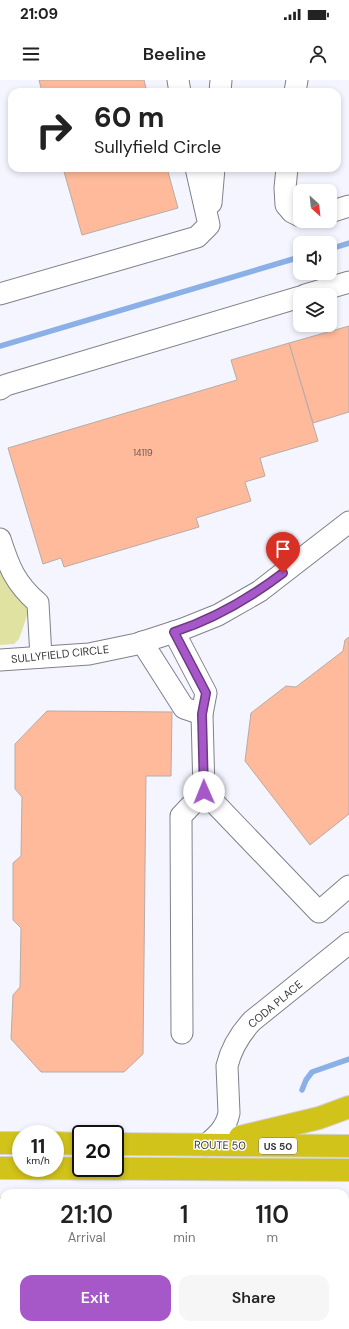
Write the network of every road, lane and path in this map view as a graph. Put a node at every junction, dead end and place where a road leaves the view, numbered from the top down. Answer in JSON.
{"nodes":[{"id":1,"x":197,"y":172,"type":"edge"},
{"id":2,"x":214,"y":172,"type":"edge"},
{"id":3,"x":287,"y":172,"type":"edge"},
{"id":4,"x":349,"y":206,"type":"edge"},
{"id":5,"x":337,"y":210,"type":"edge"},
{"id":6,"x":293,"y":212,"type":"edge"},
{"id":7,"x":209,"y":226,"type":"junction"},
{"id":8,"x":349,"y":282,"type":"edge"},
{"id":9,"x":329,"y":288,"type":"edge"},
{"id":10,"x":0,"y":294,"type":"edge"},
{"id":11,"x":293,"y":298,"type":"edge"},
{"id":12,"x":0,"y":389,"type":"edge"},
{"id":13,"x":349,"y":522,"type":"edge"},
{"id":14,"x":0,"y":539,"type":"edge"},
{"id":15,"x":174,"y":632,"type":"junction"},
{"id":16,"x":142,"y":642,"type":"junction"},
{"id":17,"x":41,"y":657,"type":"junction"},
{"id":18,"x":0,"y":660,"type":"edge"},
{"id":19,"x":202,"y":714,"type":"junction"},
{"id":20,"x":204,"y":792,"type":"junction"},
{"id":21,"x":349,"y":886,"type":"edge"},
{"id":22,"x":349,"y":943,"type":"edge"},
{"id":23,"x":182,"y":1033,"type":"dead end"},
{"id":24,"x":349,"y":1107,"type":"edge"},
{"id":25,"x":0,"y":1143,"type":"edge"},
{"id":26,"x":12,"y":1143,"type":"edge"},
{"id":27,"x":124,"y":1144,"type":"edge"},
{"id":28,"x":206,"y":1145,"type":"junction"},
{"id":29,"x":349,"y":1146,"type":"edge"},
{"id":30,"x":0,"y":1168,"type":"edge"},
{"id":31,"x":349,"y":1170,"type":"edge"}],
"edges":[{"from":1,"to":7,"type":"street"},
{"from":2,"to":7,"type":"street"},
{"from":3,"to":6,"type":"street"},
{"from":4,"to":5,"type":"street"},
{"from":7,"to":10,"type":"street"},
{"from":8,"to":9,"type":"street"},
{"from":11,"to":12,"type":"street"},
{"from":13,"to":15,"type":"street","name":"SULLYFIELD CIRCLE"},
{"from":14,"to":17,"type":"street"},
{"from":15,"to":16,"type":"street","name":"SULLYFIELD CIRCLE"},
{"from":15,"to":19,"type":"street"},
{"from":16,"to":17,"type":"street","name":"SULLYFIELD CIRCLE"},
{"from":16,"to":19,"type":"street"},
{"from":17,"to":18,"type":"street","name":"SULLYFIELD CIRCLE"},
{"from":19,"to":20,"type":"street"},
{"from":20,"to":21,"type":"street"},
{"from":20,"to":23,"type":"street"},
{"from":22,"to":28,"type":"street","name":"CODA PLACE"},
{"from":24,"to":28,"type":"highway"},
{"from":25,"to":26,"type":"highway"},
{"from":27,"to":28,"type":"highway","name":"ROUTE 50","number":"US 50"},
{"from":28,"to":29,"type":"highway","name":"ROUTE 50","number":"US 50"},
{"from":30,"to":31,"type":"highway"}]}
